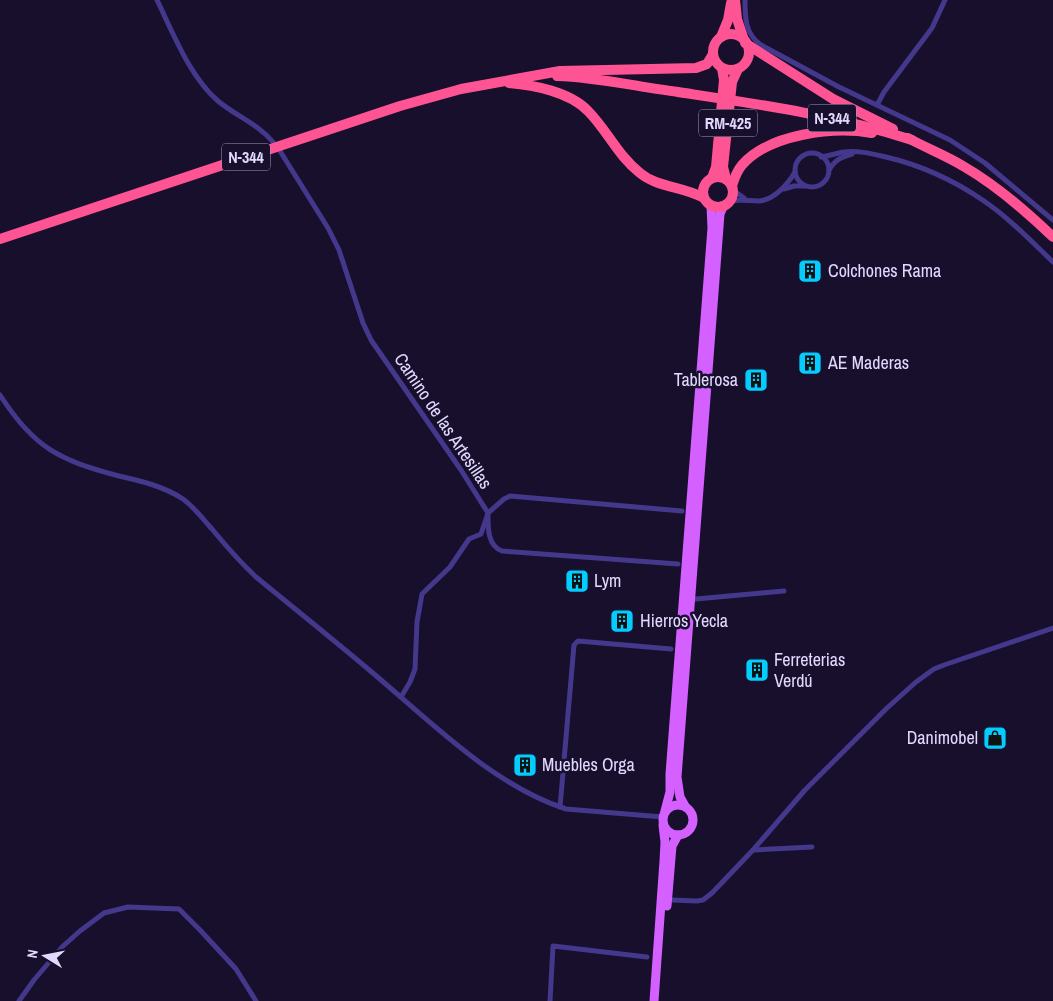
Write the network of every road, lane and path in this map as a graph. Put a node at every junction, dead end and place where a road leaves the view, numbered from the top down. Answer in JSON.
{"nodes":[{"id":1,"x":157,"y":0,"type":"edge"},
{"id":2,"x":733,"y":0,"type":"edge"},
{"id":3,"x":745,"y":0,"type":"edge"},
{"id":4,"x":945,"y":0,"type":"edge"},
{"id":5,"x":721,"y":38,"type":"junction"},
{"id":6,"x":745,"y":42,"type":"junction"},
{"id":7,"x":713,"y":54,"type":"junction"},
{"id":8,"x":722,"y":68,"type":"junction"},
{"id":9,"x":738,"y":69,"type":"junction"},
{"id":10,"x":521,"y":78,"type":"junction"},
{"id":11,"x":494,"y":82,"type":"junction"},
{"id":12,"x":877,"y":105,"type":"junction"},
{"id":13,"x":912,"y":140,"type":"junction"},
{"id":14,"x":274,"y":142,"type":"dead end"},
{"id":15,"x":280,"y":151,"type":"dead end"},
{"id":16,"x":859,"y":152,"type":"junction"},
{"id":17,"x":943,"y":155,"type":"junction"},
{"id":18,"x":822,"y":157,"type":"junction"},
{"id":19,"x":829,"y":170,"type":"junction"},
{"id":20,"x":796,"y":172,"type":"junction"},
{"id":21,"x":712,"y":178,"type":"junction"},
{"id":22,"x":806,"y":186,"type":"junction"},
{"id":23,"x":781,"y":190,"type":"junction"},
{"id":24,"x":729,"y":192,"type":"junction"},
{"id":25,"x":704,"y":198,"type":"junction"},
{"id":26,"x":750,"y":200,"type":"junction"},
{"id":27,"x":711,"y":206,"type":"junction"},
{"id":28,"x":1053,"y":220,"type":"edge"},
{"id":29,"x":1053,"y":237,"type":"edge"},
{"id":30,"x":0,"y":239,"type":"edge"},
{"id":31,"x":1053,"y":262,"type":"edge"},
{"id":32,"x":0,"y":395,"type":"edge"},
{"id":33,"x":682,"y":511,"type":"dead end"},
{"id":34,"x":488,"y":513,"type":"junction"},
{"id":35,"x":678,"y":564,"type":"dead end"},
{"id":36,"x":784,"y":590,"type":"dead end"},
{"id":37,"x":696,"y":599,"type":"dead end"},
{"id":38,"x":1053,"y":628,"type":"edge"},
{"id":39,"x":671,"y":649,"type":"dead end"},
{"id":40,"x":401,"y":697,"type":"junction"},
{"id":41,"x":685,"y":806,"type":"junction"},
{"id":42,"x":560,"y":807,"type":"junction"},
{"id":43,"x":664,"y":818,"type":"junction"},
{"id":44,"x":678,"y":835,"type":"junction"},
{"id":45,"x":812,"y":846,"type":"dead end"},
{"id":46,"x":753,"y":850,"type":"junction"},
{"id":47,"x":672,"y":900,"type":"dead end"},
{"id":48,"x":647,"y":957,"type":"dead end"},
{"id":49,"x":20,"y":1001,"type":"edge"},
{"id":50,"x":256,"y":1001,"type":"edge"},
{"id":51,"x":550,"y":1001,"type":"edge"},
{"id":52,"x":654,"y":1001,"type":"edge"},
{"id":53,"x":659,"y":1001,"type":"edge"}],
"edges":[{"from":1,"to":14,"type":"street"},
{"from":2,"to":5,"type":"highway"},
{"from":2,"to":6,"type":"highway"},
{"from":3,"to":12,"type":"street"},
{"from":4,"to":12,"type":"street"},
{"from":5,"to":6,"type":"highway"},
{"from":5,"to":7,"type":"highway"},
{"from":6,"to":9,"type":"highway"},
{"from":6,"to":13,"type":"highway"},
{"from":7,"to":8,"type":"highway"},
{"from":7,"to":10,"type":"highway"},
{"from":8,"to":9,"type":"highway"},
{"from":8,"to":21,"type":"highway","number":"RM-425"},
{"from":9,"to":24,"type":"highway","number":"RM-425"},
{"from":10,"to":11,"type":"highway","number":"N-344"},
{"from":10,"to":13,"type":"highway","number":"N-344"},
{"from":11,"to":25,"type":"highway"},
{"from":11,"to":30,"type":"highway","number":"N-344"},
{"from":12,"to":28,"type":"street"},
{"from":13,"to":17,"type":"highway","number":"N-344"},
{"from":15,"to":34,"type":"street","name":"Camino de las Artesillas"},
{"from":16,"to":18,"type":"street"},
{"from":16,"to":19,"type":"street"},
{"from":16,"to":31,"type":"street"},
{"from":17,"to":24,"type":"highway"},
{"from":17,"to":29,"type":"highway","number":"N-344"},
{"from":18,"to":19,"type":"street"},
{"from":18,"to":20,"type":"street"},
{"from":19,"to":22,"type":"street"},
{"from":20,"to":22,"type":"street"},
{"from":20,"to":23,"type":"street"},
{"from":21,"to":24,"type":"highway"},
{"from":21,"to":25,"type":"highway"},
{"from":22,"to":23,"type":"street"},
{"from":23,"to":26,"type":"street"},
{"from":24,"to":26,"type":"street"},
{"from":24,"to":26,"type":"street"},
{"from":24,"to":27,"type":"highway"},
{"from":24,"to":41,"type":"main road"},
{"from":25,"to":27,"type":"highway"},
{"from":27,"to":43,"type":"main road"},
{"from":32,"to":40,"type":"street"},
{"from":33,"to":34,"type":"street"},
{"from":34,"to":35,"type":"street"},
{"from":34,"to":40,"type":"street","name":"Camino de las Artesillas"},
{"from":36,"to":37,"type":"street"},
{"from":38,"to":46,"type":"street"},
{"from":39,"to":42,"type":"street"},
{"from":40,"to":42,"type":"street"},
{"from":41,"to":43,"type":"main road"},
{"from":41,"to":44,"type":"main road"},
{"from":42,"to":43,"type":"street"},
{"from":43,"to":44,"type":"main road"},
{"from":43,"to":52,"type":"main road"},
{"from":44,"to":53,"type":"main road"},
{"from":45,"to":46,"type":"street"},
{"from":46,"to":47,"type":"street"},
{"from":48,"to":51,"type":"street"},
{"from":49,"to":50,"type":"street"}]}
